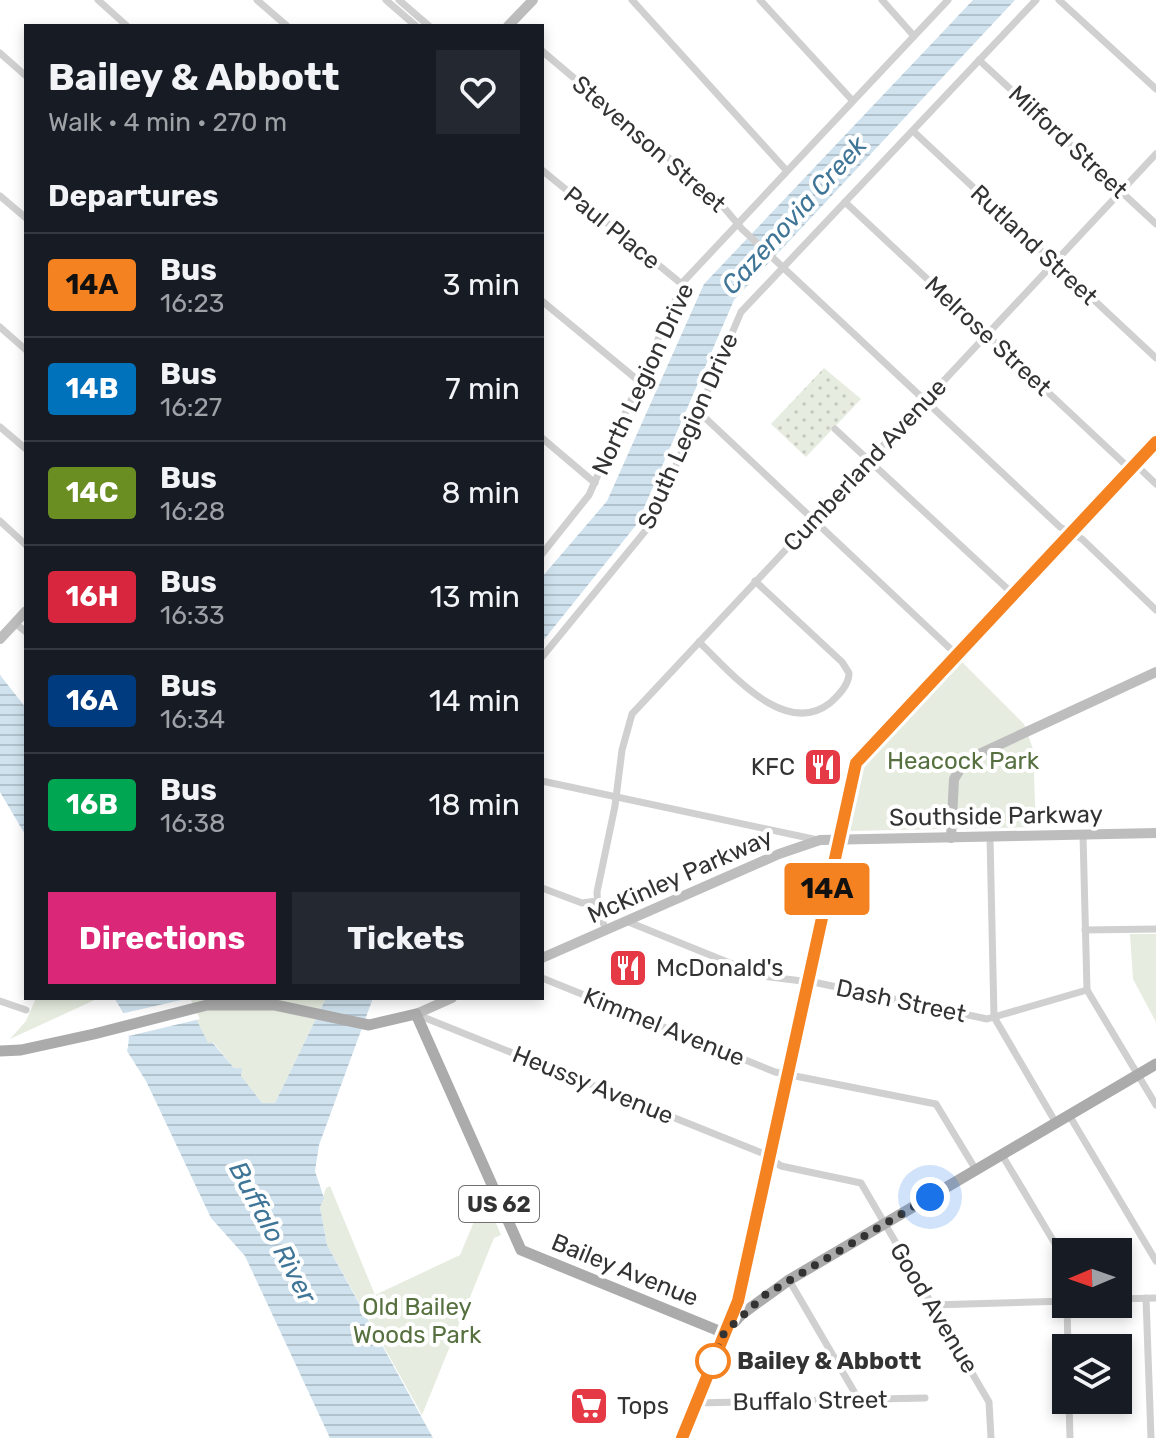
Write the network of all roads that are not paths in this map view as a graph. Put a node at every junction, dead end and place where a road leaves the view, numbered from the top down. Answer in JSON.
{"nodes":[{"id":1,"x":98,"y":0,"type":"edge"},
{"id":2,"x":257,"y":0,"type":"edge"},
{"id":3,"x":386,"y":0,"type":"edge"},
{"id":4,"x":399,"y":0,"type":"edge"},
{"id":5,"x":632,"y":0,"type":"edge"},
{"id":6,"x":760,"y":0,"type":"edge"},
{"id":7,"x":882,"y":0,"type":"edge"},
{"id":8,"x":948,"y":0,"type":"edge"},
{"id":9,"x":1036,"y":0,"type":"edge"},
{"id":10,"x":1059,"y":0,"type":"edge"},
{"id":11,"x":525,"y":3,"type":"edge"},
{"id":12,"x":125,"y":24,"type":"edge"},
{"id":13,"x":285,"y":24,"type":"edge"},
{"id":14,"x":414,"y":24,"type":"edge"},
{"id":15,"x":427,"y":24,"type":"edge"},
{"id":16,"x":510,"y":24,"type":"edge"},
{"id":17,"x":914,"y":36,"type":"junction"},
{"id":18,"x":0,"y":53,"type":"edge"},
{"id":19,"x":544,"y":53,"type":"edge"},
{"id":20,"x":979,"y":60,"type":"junction"},
{"id":21,"x":24,"y":74,"type":"edge"},
{"id":22,"x":1156,"y":89,"type":"edge"},
{"id":23,"x":852,"y":100,"type":"junction"},
{"id":24,"x":913,"y":131,"type":"junction"},
{"id":25,"x":1156,"y":154,"type":"edge"},
{"id":26,"x":786,"y":170,"type":"junction"},
{"id":27,"x":544,"y":172,"type":"edge"},
{"id":28,"x":1121,"y":191,"type":"junction"},
{"id":29,"x":0,"y":196,"type":"edge"},
{"id":30,"x":845,"y":202,"type":"junction"},
{"id":31,"x":24,"y":216,"type":"edge"},
{"id":32,"x":1156,"y":224,"type":"edge"},
{"id":33,"x":740,"y":226,"type":"junction"},
{"id":34,"x":1054,"y":263,"type":"junction"},
{"id":35,"x":781,"y":266,"type":"junction"},
{"id":36,"x":683,"y":285,"type":"junction"},
{"id":37,"x":544,"y":303,"type":"edge"},
{"id":38,"x":0,"y":327,"type":"edge"},
{"id":39,"x":987,"y":335,"type":"junction"},
{"id":40,"x":24,"y":348,"type":"edge"},
{"id":41,"x":1156,"y":358,"type":"edge"},
{"id":42,"x":640,"y":382,"type":"junction"},
{"id":43,"x":925,"y":401,"type":"junction"},
{"id":44,"x":699,"y":412,"type":"junction"},
{"id":45,"x":0,"y":427,"type":"edge"},
{"id":46,"x":835,"y":429,"type":"dead end"},
{"id":47,"x":544,"y":440,"type":"edge"},
{"id":48,"x":1156,"y":442,"type":"edge"},
{"id":49,"x":24,"y":447,"type":"edge"},
{"id":50,"x":869,"y":461,"type":"junction"},
{"id":51,"x":1132,"y":467,"type":"junction"},
{"id":52,"x":595,"y":483,"type":"junction"},
{"id":53,"x":1156,"y":484,"type":"edge"},
{"id":54,"x":813,"y":519,"type":"junction"},
{"id":55,"x":0,"y":521,"type":"edge"},
{"id":56,"x":1070,"y":532,"type":"junction"},
{"id":57,"x":24,"y":543,"type":"edge"},
{"id":58,"x":544,"y":551,"type":"edge"},
{"id":59,"x":755,"y":581,"type":"junction"},
{"id":60,"x":1013,"y":594,"type":"junction"},
{"id":61,"x":1156,"y":610,"type":"edge"},
{"id":62,"x":24,"y":614,"type":"edge"},
{"id":63,"x":16,"y":624,"type":"junction"},
{"id":64,"x":24,"y":630,"type":"edge"},
{"id":65,"x":0,"y":639,"type":"edge"},
{"id":66,"x":699,"y":642,"type":"junction"},
{"id":67,"x":544,"y":655,"type":"edge"},
{"id":68,"x":957,"y":655,"type":"junction"},
{"id":69,"x":1156,"y":672,"type":"edge"},
{"id":70,"x":544,"y":781,"type":"edge"},
{"id":71,"x":615,"y":796,"type":"junction"},
{"id":72,"x":1156,"y":833,"type":"edge"},
{"id":73,"x":1083,"y":835,"type":"junction"},
{"id":74,"x":990,"y":837,"type":"junction"},
{"id":75,"x":951,"y":838,"type":"junction"},
{"id":76,"x":820,"y":840,"type":"junction"},
{"id":77,"x":837,"y":840,"type":"junction"},
{"id":78,"x":544,"y":889,"type":"edge"},
{"id":79,"x":597,"y":901,"type":"junction"},
{"id":80,"x":626,"y":921,"type":"junction"},
{"id":81,"x":1156,"y":929,"type":"edge"},
{"id":82,"x":606,"y":930,"type":"junction"},
{"id":83,"x":1085,"y":930,"type":"junction"},
{"id":84,"x":544,"y":957,"type":"edge"},
{"id":85,"x":544,"y":979,"type":"edge"},
{"id":86,"x":807,"y":982,"type":"junction"},
{"id":87,"x":1087,"y":990,"type":"junction"},
{"id":88,"x":448,"y":1000,"type":"edge"},
{"id":89,"x":0,"y":1001,"type":"edge"},
{"id":90,"x":26,"y":1010,"type":"dead end"},
{"id":91,"x":416,"y":1014,"type":"junction"},
{"id":92,"x":994,"y":1017,"type":"junction"},
{"id":93,"x":0,"y":1051,"type":"edge"},
{"id":94,"x":1156,"y":1064,"type":"edge"},
{"id":95,"x":787,"y":1074,"type":"junction"},
{"id":96,"x":1138,"y":1074,"type":"junction"},
{"id":97,"x":1156,"y":1105,"type":"edge"},
{"id":98,"x":1069,"y":1115,"type":"junction"},
{"id":99,"x":1056,"y":1123,"type":"junction"},
{"id":100,"x":1002,"y":1155,"type":"junction"},
{"id":101,"x":770,"y":1158,"type":"junction"},
{"id":102,"x":976,"y":1170,"type":"junction"},
{"id":103,"x":884,"y":1224,"type":"junction"},
{"id":104,"x":1052,"y":1239,"type":"edge"},
{"id":105,"x":1156,"y":1261,"type":"edge"},
{"id":106,"x":789,"y":1280,"type":"junction"},
{"id":107,"x":1132,"y":1298,"type":"edge"},
{"id":108,"x":1146,"y":1298,"type":"junction"},
{"id":109,"x":1156,"y":1298,"type":"edge"},
{"id":110,"x":1052,"y":1302,"type":"edge"},
{"id":111,"x":932,"y":1305,"type":"junction"},
{"id":112,"x":724,"y":1333,"type":"junction"},
{"id":113,"x":925,"y":1398,"type":"dead end"},
{"id":114,"x":859,"y":1400,"type":"junction"},
{"id":115,"x":696,"y":1403,"type":"junction"},
{"id":116,"x":1069,"y":1414,"type":"edge"},
{"id":117,"x":682,"y":1438,"type":"edge"},
{"id":118,"x":991,"y":1438,"type":"edge"},
{"id":119,"x":1070,"y":1438,"type":"edge"},
{"id":120,"x":1151,"y":1438,"type":"edge"}],
"edges":[{"from":1,"to":12,"type":"street"},
{"from":2,"to":13,"type":"street"},
{"from":3,"to":14,"type":"street"},
{"from":4,"to":15,"type":"street"},
{"from":5,"to":26,"type":"street"},
{"from":6,"to":23,"type":"street"},
{"from":7,"to":17,"type":"street"},
{"from":8,"to":17,"type":"street","name":"North Legion Drive"},
{"from":9,"to":20,"type":"street","name":"South Legion Drive"},
{"from":10,"to":22,"type":"street"},
{"from":11,"to":16,"type":"street"},
{"from":17,"to":23,"type":"street","name":"North Legion Drive"},
{"from":18,"to":21,"type":"street"},
{"from":19,"to":33,"type":"street","name":"Stevenson Street"},
{"from":20,"to":24,"type":"street","name":"South Legion Drive"},
{"from":20,"to":28,"type":"street","name":"Milford Street"},
{"from":23,"to":26,"type":"street","name":"North Legion Drive"},
{"from":24,"to":30,"type":"street","name":"South Legion Drive"},
{"from":24,"to":34,"type":"street","name":"Rutland Street"},
{"from":25,"to":28,"type":"street","name":"Cumberland Avenue"},
{"from":26,"to":33,"type":"street","name":"North Legion Drive"},
{"from":27,"to":36,"type":"street","name":"Paul Place"},
{"from":28,"to":32,"type":"street","name":"Milford Street"},
{"from":28,"to":34,"type":"street","name":"Cumberland Avenue"},
{"from":29,"to":31,"type":"street"},
{"from":30,"to":35,"type":"street","name":"South Legion Drive"},
{"from":30,"to":39,"type":"street","name":"Melrose Street"},
{"from":33,"to":35,"type":"street","name":"Stevenson Street"},
{"from":33,"to":36,"type":"street","name":"North Legion Drive"},
{"from":34,"to":39,"type":"street","name":"Cumberland Avenue"},
{"from":34,"to":41,"type":"street","name":"Rutland Street"},
{"from":35,"to":43,"type":"street","name":"Stevenson Street"},
{"from":35,"to":44,"type":"street","name":"South Legion Drive"},
{"from":36,"to":42,"type":"street","name":"North Legion Drive"},
{"from":37,"to":42,"type":"street"},
{"from":38,"to":40,"type":"street"},
{"from":39,"to":43,"type":"street","name":"Cumberland Avenue"},
{"from":39,"to":51,"type":"street","name":"Melrose Street"},
{"from":42,"to":52,"type":"street","name":"North Legion Drive"},
{"from":43,"to":50,"type":"street","name":"Cumberland Avenue"},
{"from":43,"to":56,"type":"street","name":"Stevenson Street"},
{"from":44,"to":54,"type":"street"},
{"from":44,"to":67,"type":"street","name":"South Legion Drive"},
{"from":45,"to":49,"type":"street"},
{"from":46,"to":50,"type":"street"},
{"from":47,"to":52,"type":"street"},
{"from":48,"to":51,"type":"street"},
{"from":50,"to":54,"type":"street","name":"Cumberland Avenue"},
{"from":50,"to":60,"type":"street"},
{"from":51,"to":53,"type":"street","name":"Melrose Street"},
{"from":51,"to":56,"type":"street"},
{"from":52,"to":58,"type":"street","name":"North Legion Drive"},
{"from":54,"to":59,"type":"street","name":"Cumberland Avenue"},
{"from":54,"to":68,"type":"street"},
{"from":55,"to":57,"type":"street"},
{"from":56,"to":60,"type":"street"},
{"from":56,"to":61,"type":"street","name":"Stevenson Street"},
{"from":59,"to":66,"type":"street","name":"Cumberland Avenue"},
{"from":59,"to":66,"type":"street"},
{"from":60,"to":68,"type":"street"},
{"from":62,"to":63,"type":"street"},
{"from":63,"to":64,"type":"street"},
{"from":63,"to":65,"type":"street"},
{"from":66,"to":71,"type":"street","name":"Cumberland Avenue"},
{"from":68,"to":77,"type":"street"},
{"from":69,"to":75,"type":"street"},
{"from":70,"to":71,"type":"street"},
{"from":71,"to":76,"type":"street"},
{"from":71,"to":79,"type":"street","name":"Cumberland Avenue"},
{"from":72,"to":73,"type":"street","name":"Southside Parkway"},
{"from":73,"to":74,"type":"street","name":"Southside Parkway"},
{"from":73,"to":83,"type":"street"},
{"from":74,"to":75,"type":"street","name":"Southside Parkway"},
{"from":74,"to":92,"type":"street"},
{"from":75,"to":77,"type":"street","name":"Southside Parkway"},
{"from":76,"to":77,"type":"street","name":"McKinley Parkway"},
{"from":76,"to":80,"type":"street","name":"McKinley Parkway"},
{"from":77,"to":86,"type":"street"},
{"from":78,"to":79,"type":"street"},
{"from":79,"to":82,"type":"street"},
{"from":80,"to":82,"type":"street","name":"McKinley Parkway"},
{"from":80,"to":86,"type":"street","name":"Dash Street"},
{"from":81,"to":83,"type":"street"},
{"from":82,"to":84,"type":"street","name":"McKinley Parkway"},
{"from":83,"to":87,"type":"street"},
{"from":85,"to":95,"type":"street","name":"Kimmel Avenue"},
{"from":86,"to":92,"type":"street","name":"Dash Street"},
{"from":86,"to":95,"type":"street"},
{"from":87,"to":92,"type":"street","name":"Dash Street"},
{"from":87,"to":96,"type":"street"},
{"from":88,"to":91,"type":"street"},
{"from":89,"to":90,"type":"street"},
{"from":91,"to":93,"type":"main road"},
{"from":91,"to":101,"type":"street","name":"Heussy Avenue"},
{"from":91,"to":112,"type":"main road","name":"Bailey Avenue","number":"US 62"},
{"from":92,"to":99,"type":"street"},
{"from":94,"to":96,"type":"main road"},
{"from":95,"to":101,"type":"street"},
{"from":95,"to":102,"type":"street","name":"Kimmel Avenue"},
{"from":96,"to":97,"type":"street"},
{"from":96,"to":98,"type":"main road"},
{"from":98,"to":99,"type":"main road"},
{"from":98,"to":105,"type":"street"},
{"from":99,"to":100,"type":"main road"},
{"from":100,"to":102,"type":"main road"},
{"from":100,"to":104,"type":"street"},
{"from":101,"to":103,"type":"street","name":"Good Avenue"},
{"from":101,"to":112,"type":"street"},
{"from":102,"to":103,"type":"main road"},
{"from":103,"to":106,"type":"main road"},
{"from":103,"to":111,"type":"street","name":"Good Avenue"},
{"from":106,"to":112,"type":"main road"},
{"from":106,"to":114,"type":"street"},
{"from":107,"to":108,"type":"street"},
{"from":108,"to":109,"type":"street"},
{"from":108,"to":120,"type":"street"},
{"from":110,"to":111,"type":"street"},
{"from":111,"to":118,"type":"street","name":"Good Avenue"},
{"from":112,"to":115,"type":"street"},
{"from":113,"to":114,"type":"street","name":"Buffalo Street"},
{"from":114,"to":115,"type":"street","name":"Buffalo Street"},
{"from":115,"to":117,"type":"street"},
{"from":116,"to":119,"type":"street"}]}
